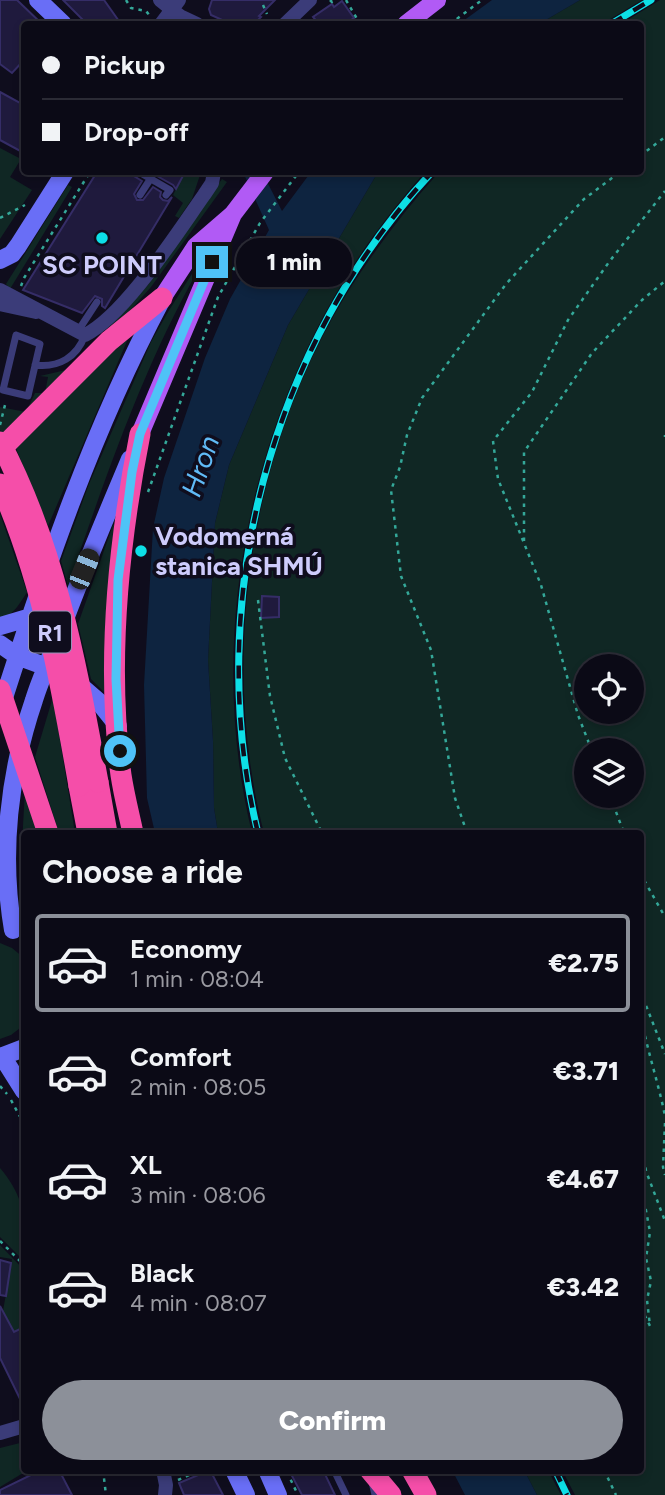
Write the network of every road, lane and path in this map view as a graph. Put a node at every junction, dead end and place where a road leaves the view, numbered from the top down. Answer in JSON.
{"nodes":[{"id":1,"x":38,"y":0,"type":"edge"},
{"id":2,"x":126,"y":0,"type":"edge"},
{"id":3,"x":160,"y":0,"type":"edge"},
{"id":4,"x":310,"y":0,"type":"edge"},
{"id":5,"x":330,"y":0,"type":"edge"},
{"id":6,"x":335,"y":0,"type":"edge"},
{"id":7,"x":346,"y":0,"type":"edge"},
{"id":8,"x":437,"y":0,"type":"edge"},
{"id":9,"x":482,"y":0,"type":"edge"},
{"id":10,"x":175,"y":5,"type":"edge"},
{"id":11,"x":263,"y":5,"type":"dead end"},
{"id":12,"x":267,"y":14,"type":"dead end"},
{"id":13,"x":60,"y":21,"type":"edge"},
{"id":14,"x":157,"y":21,"type":"edge"},
{"id":15,"x":194,"y":21,"type":"edge"},
{"id":16,"x":288,"y":21,"type":"edge"},
{"id":17,"x":358,"y":21,"type":"edge"},
{"id":18,"x":410,"y":21,"type":"edge"},
{"id":19,"x":454,"y":21,"type":"edge"},
{"id":20,"x":665,"y":137,"type":"edge"},
{"id":21,"x":644,"y":153,"type":"edge"},
{"id":22,"x":63,"y":175,"type":"edge"},
{"id":23,"x":88,"y":175,"type":"edge"},
{"id":24,"x":145,"y":175,"type":"edge"},
{"id":25,"x":213,"y":175,"type":"edge"},
{"id":26,"x":263,"y":175,"type":"edge"},
{"id":27,"x":297,"y":175,"type":"edge"},
{"id":28,"x":617,"y":175,"type":"edge"},
{"id":29,"x":151,"y":178,"type":"junction"},
{"id":30,"x":82,"y":186,"type":"junction"},
{"id":31,"x":86,"y":188,"type":"dead end"},
{"id":32,"x":665,"y":191,"type":"edge"},
{"id":33,"x":141,"y":195,"type":"dead end"},
{"id":34,"x":166,"y":195,"type":"dead end"},
{"id":35,"x":28,"y":204,"type":"dead end"},
{"id":36,"x":233,"y":214,"type":"junction"},
{"id":37,"x":0,"y":218,"type":"edge"},
{"id":38,"x":0,"y":260,"type":"edge"},
{"id":39,"x":665,"y":281,"type":"edge"},
{"id":40,"x":0,"y":290,"type":"edge"},
{"id":41,"x":19,"y":292,"type":"dead end"},
{"id":42,"x":162,"y":298,"type":"junction"},
{"id":43,"x":97,"y":302,"type":"dead end"},
{"id":44,"x":0,"y":304,"type":"edge"},
{"id":45,"x":34,"y":312,"type":"junction"},
{"id":46,"x":0,"y":317,"type":"edge"},
{"id":47,"x":82,"y":333,"type":"junction"},
{"id":48,"x":35,"y":365,"type":"junction"},
{"id":49,"x":8,"y":391,"type":"junction"},
{"id":50,"x":0,"y":425,"type":"edge"},
{"id":51,"x":140,"y":434,"type":"junction"},
{"id":52,"x":0,"y":442,"type":"edge"},
{"id":53,"x":0,"y":450,"type":"edge"},
{"id":54,"x":0,"y":484,"type":"edge"},
{"id":55,"x":146,"y":500,"type":"dead end"},
{"id":56,"x":524,"y":545,"type":"junction"},
{"id":57,"x":258,"y":600,"type":"dead end"},
{"id":58,"x":31,"y":617,"type":"junction"},
{"id":59,"x":0,"y":626,"type":"edge"},
{"id":60,"x":0,"y":644,"type":"edge"},
{"id":61,"x":17,"y":656,"type":"junction"},
{"id":62,"x":47,"y":667,"type":"junction"},
{"id":63,"x":0,"y":702,"type":"edge"},
{"id":64,"x":118,"y":726,"type":"junction"},
{"id":65,"x":587,"y":738,"type":"edge"},
{"id":66,"x":89,"y":784,"type":"junction"},
{"id":67,"x":615,"y":808,"type":"edge"},
{"id":68,"x":47,"y":830,"type":"edge"},
{"id":69,"x":88,"y":830,"type":"edge"},
{"id":70,"x":106,"y":830,"type":"edge"},
{"id":71,"x":132,"y":830,"type":"edge"},
{"id":72,"x":321,"y":830,"type":"edge"},
{"id":73,"x":466,"y":830,"type":"edge"},
{"id":74,"x":623,"y":830,"type":"edge"},
{"id":75,"x":644,"y":880,"type":"edge"},
{"id":76,"x":665,"y":917,"type":"edge"},
{"id":77,"x":15,"y":928,"type":"edge"},
{"id":78,"x":644,"y":1000,"type":"edge"},
{"id":79,"x":644,"y":1037,"type":"edge"},
{"id":80,"x":21,"y":1052,"type":"edge"},
{"id":81,"x":665,"y":1055,"type":"edge"},
{"id":82,"x":9,"y":1070,"type":"edge"},
{"id":83,"x":0,"y":1086,"type":"edge"},
{"id":84,"x":665,"y":1116,"type":"edge"},
{"id":85,"x":21,"y":1119,"type":"edge"},
{"id":86,"x":665,"y":1123,"type":"edge"},
{"id":87,"x":644,"y":1159,"type":"edge"},
{"id":88,"x":665,"y":1175,"type":"edge"},
{"id":89,"x":644,"y":1203,"type":"edge"},
{"id":90,"x":665,"y":1221,"type":"edge"},
{"id":91,"x":0,"y":1241,"type":"edge"},
{"id":92,"x":21,"y":1262,"type":"edge"},
{"id":93,"x":644,"y":1314,"type":"edge"},
{"id":94,"x":21,"y":1427,"type":"edge"},
{"id":95,"x":0,"y":1433,"type":"edge"},
{"id":96,"x":103,"y":1474,"type":"edge"},
{"id":97,"x":194,"y":1474,"type":"edge"},
{"id":98,"x":236,"y":1474,"type":"edge"},
{"id":99,"x":269,"y":1474,"type":"edge"},
{"id":100,"x":287,"y":1474,"type":"edge"},
{"id":101,"x":336,"y":1474,"type":"edge"},
{"id":102,"x":414,"y":1474,"type":"edge"},
{"id":103,"x":606,"y":1474,"type":"edge"},
{"id":104,"x":374,"y":1477,"type":"edge"},
{"id":105,"x":166,"y":1490,"type":"edge"},
{"id":106,"x":106,"y":1495,"type":"edge"},
{"id":107,"x":246,"y":1495,"type":"edge"},
{"id":108,"x":278,"y":1495,"type":"edge"},
{"id":109,"x":298,"y":1495,"type":"edge"},
{"id":110,"x":346,"y":1495,"type":"edge"},
{"id":111,"x":393,"y":1495,"type":"edge"},
{"id":112,"x":426,"y":1495,"type":"edge"},
{"id":113,"x":616,"y":1495,"type":"edge"}],
"edges":[{"from":1,"to":13,"type":"main road"},
{"from":2,"to":14,"type":"path"},
{"from":3,"to":10,"type":"street"},
{"from":4,"to":16,"type":"street"},
{"from":5,"to":6,"type":"path"},
{"from":7,"to":17,"type":"path"},
{"from":8,"to":18,"type":"main road"},
{"from":9,"to":19,"type":"path"},
{"from":10,"to":14,"type":"street"},
{"from":10,"to":15,"type":"street"},
{"from":11,"to":12,"type":"path"},
{"from":20,"to":21,"type":"path"},
{"from":22,"to":38,"type":"main road"},
{"from":23,"to":30,"type":"path"},
{"from":24,"to":29,"type":"lane"},
{"from":25,"to":47,"type":"street"},
{"from":26,"to":36,"type":"main road"},
{"from":27,"to":55,"type":"path"},
{"from":28,"to":73,"type":"path"},
{"from":29,"to":33,"type":"lane"},
{"from":29,"to":34,"type":"lane"},
{"from":30,"to":31,"type":"path"},
{"from":30,"to":41,"type":"path"},
{"from":32,"to":56,"type":"path"},
{"from":35,"to":37,"type":"path"},
{"from":36,"to":42,"type":"main road"},
{"from":36,"to":51,"type":"main road"},
{"from":39,"to":56,"type":"path"},
{"from":40,"to":45,"type":"street"},
{"from":42,"to":53,"type":"highway"},
{"from":42,"to":58,"type":"main road"},
{"from":43,"to":47,"type":"lane"},
{"from":44,"to":45,"type":"street"},
{"from":45,"to":46,"type":"street"},
{"from":45,"to":47,"type":"street"},
{"from":47,"to":48,"type":"lane"},
{"from":48,"to":49,"type":"lane"},
{"from":48,"to":49,"type":"lane"},
{"from":49,"to":50,"type":"path"},
{"from":51,"to":62,"type":"main road"},
{"from":51,"to":64,"type":"highway"},
{"from":52,"to":66,"type":"highway","number":"R1","bridge":true},
{"from":54,"to":66,"type":"highway","number":"R1","bridge":true},
{"from":56,"to":65,"type":"path"},
{"from":57,"to":72,"type":"path"},
{"from":58,"to":59,"type":"main road"},
{"from":58,"to":61,"type":"main road"},
{"from":60,"to":61,"type":"main road"},
{"from":61,"to":62,"type":"main road"},
{"from":61,"to":63,"type":"main road"},
{"from":62,"to":64,"type":"main road"},
{"from":62,"to":77,"type":"main road"},
{"from":63,"to":68,"type":"highway","bridge":true},
{"from":64,"to":71,"type":"highway"},
{"from":66,"to":69,"type":"highway","number":"R1"},
{"from":66,"to":70,"type":"highway","number":"R1"},
{"from":67,"to":74,"type":"path"},
{"from":75,"to":76,"type":"path"},
{"from":78,"to":81,"type":"path"},
{"from":79,"to":84,"type":"path"},
{"from":80,"to":82,"type":"main road"},
{"from":83,"to":85,"type":"path"},
{"from":86,"to":88,"type":"path"},
{"from":87,"to":90,"type":"path"},
{"from":89,"to":93,"type":"path"},
{"from":91,"to":92,"type":"path"},
{"from":94,"to":95,"type":"street"},
{"from":96,"to":106,"type":"path"},
{"from":97,"to":105,"type":"path"},
{"from":98,"to":107,"type":"main road"},
{"from":99,"to":108,"type":"main road"},
{"from":100,"to":109,"type":"path"},
{"from":101,"to":110,"type":"lane"},
{"from":102,"to":112,"type":"highway"},
{"from":103,"to":113,"type":"path"},
{"from":104,"to":111,"type":"highway"}]}
